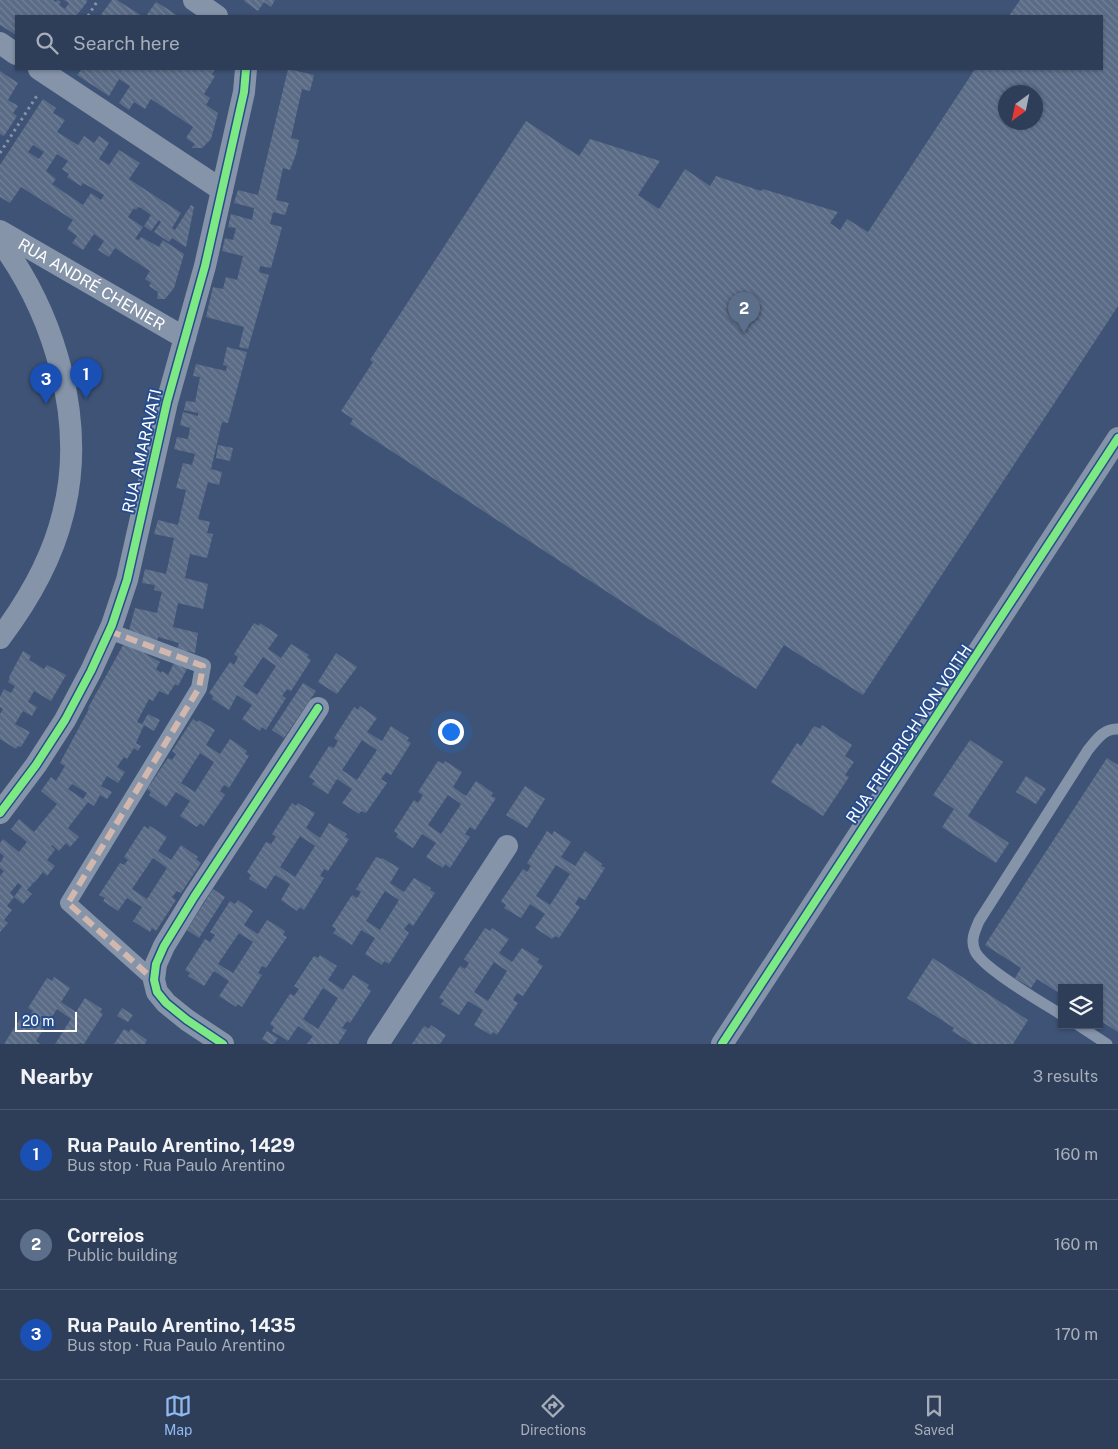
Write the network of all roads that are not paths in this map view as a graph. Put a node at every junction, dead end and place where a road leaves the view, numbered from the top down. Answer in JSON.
{"nodes":[{"id":1,"x":194,"y":0,"type":"edge"},
{"id":2,"x":215,"y":15,"type":"edge"},
{"id":3,"x":0,"y":43,"type":"edge"},
{"id":4,"x":15,"y":53,"type":"edge"},
{"id":5,"x":246,"y":70,"type":"edge"},
{"id":6,"x":44,"y":72,"type":"edge"},
{"id":7,"x":222,"y":190,"type":"junction"},
{"id":8,"x":0,"y":231,"type":"edge"},
{"id":9,"x":0,"y":241,"type":"edge"},
{"id":10,"x":185,"y":338,"type":"junction"},
{"id":11,"x":1118,"y":438,"type":"edge"},
{"id":12,"x":109,"y":631,"type":"junction"},
{"id":13,"x":0,"y":638,"type":"edge"},
{"id":14,"x":318,"y":708,"type":"dead end"},
{"id":15,"x":1118,"y":729,"type":"edge"},
{"id":16,"x":0,"y":813,"type":"edge"},
{"id":17,"x":507,"y":846,"type":"dead end"},
{"id":18,"x":156,"y":986,"type":"junction"},
{"id":19,"x":1058,"y":1011,"type":"edge"},
{"id":20,"x":1084,"y":1029,"type":"edge"},
{"id":21,"x":223,"y":1044,"type":"edge"},
{"id":22,"x":378,"y":1044,"type":"edge"},
{"id":23,"x":722,"y":1044,"type":"edge"},
{"id":24,"x":1107,"y":1044,"type":"edge"}],
"edges":[{"from":1,"to":2,"type":"street"},
{"from":3,"to":4,"type":"street"},
{"from":5,"to":7,"type":"street","name":"RUA AMARAVATI"},
{"from":6,"to":7,"type":"street"},
{"from":7,"to":10,"type":"street","name":"RUA AMARAVATI"},
{"from":8,"to":10,"type":"street","name":"RUA ANDRÉ CHENIER"},
{"from":9,"to":13,"type":"street"},
{"from":10,"to":12,"type":"street","name":"RUA AMARAVATI"},
{"from":11,"to":23,"type":"street","name":"RUA FRIEDRICH VON VOITH"},
{"from":12,"to":16,"type":"street","name":"RUA AMARAVATI"},
{"from":12,"to":18,"type":"street"},
{"from":14,"to":18,"type":"street"},
{"from":15,"to":19,"type":"lane"},
{"from":17,"to":22,"type":"street"},
{"from":18,"to":21,"type":"street"},
{"from":20,"to":24,"type":"lane"}]}
